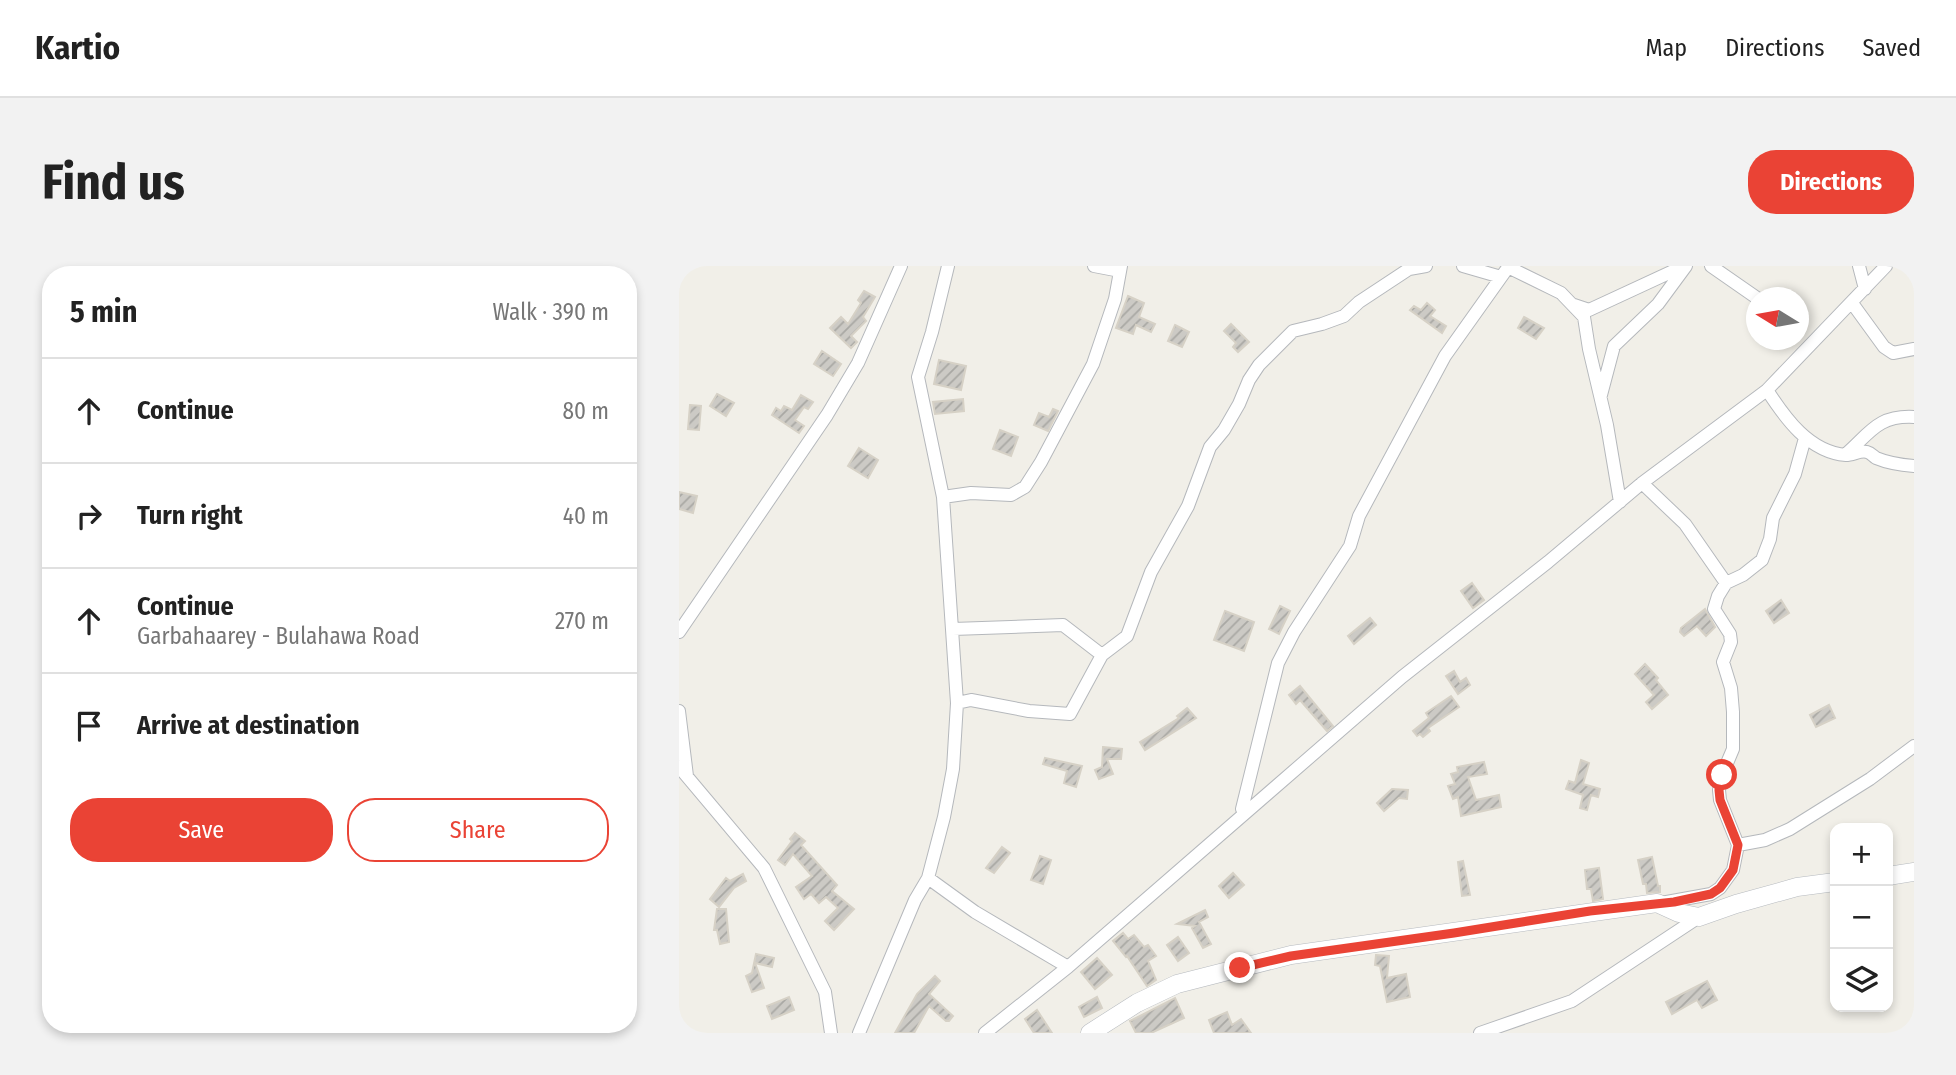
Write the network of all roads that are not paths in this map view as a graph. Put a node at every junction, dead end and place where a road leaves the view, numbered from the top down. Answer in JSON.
{"nodes":[{"id":1,"x":901,"y":266,"type":"edge"},
{"id":2,"x":948,"y":266,"type":"edge"},
{"id":3,"x":1094,"y":266,"type":"edge"},
{"id":4,"x":1426,"y":266,"type":"edge"},
{"id":5,"x":1463,"y":266,"type":"edge"},
{"id":6,"x":1685,"y":266,"type":"edge"},
{"id":7,"x":1711,"y":266,"type":"edge"},
{"id":8,"x":1859,"y":266,"type":"edge"},
{"id":9,"x":1886,"y":266,"type":"edge"},
{"id":10,"x":1121,"y":269,"type":"edge"},
{"id":11,"x":1506,"y":270,"type":"edge"},
{"id":12,"x":1865,"y":289,"type":"junction"},
{"id":13,"x":1746,"y":290,"type":"edge"},
{"id":14,"x":1851,"y":303,"type":"junction"},
{"id":15,"x":1574,"y":304,"type":"junction"},
{"id":16,"x":1809,"y":348,"type":"edge"},
{"id":17,"x":1914,"y":349,"type":"edge"},
{"id":18,"x":1807,"y":350,"type":"edge"},
{"id":19,"x":1767,"y":390,"type":"junction"},
{"id":20,"x":1601,"y":396,"type":"junction"},
{"id":21,"x":1914,"y":417,"type":"edge"},
{"id":22,"x":1805,"y":438,"type":"junction"},
{"id":23,"x":1846,"y":455,"type":"junction"},
{"id":24,"x":1914,"y":466,"type":"edge"},
{"id":25,"x":1642,"y":483,"type":"junction"},
{"id":26,"x":943,"y":497,"type":"junction"},
{"id":27,"x":1620,"y":502,"type":"junction"},
{"id":28,"x":1726,"y":583,"type":"junction"},
{"id":29,"x":953,"y":629,"type":"junction"},
{"id":30,"x":679,"y":632,"type":"edge"},
{"id":31,"x":1102,"y":655,"type":"junction"},
{"id":32,"x":957,"y":703,"type":"junction"},
{"id":33,"x":679,"y":711,"type":"edge"},
{"id":34,"x":1914,"y":746,"type":"edge"},
{"id":35,"x":683,"y":772,"type":"edge"},
{"id":36,"x":1245,"y":813,"type":"junction"},
{"id":37,"x":1738,"y":845,"type":"junction"},
{"id":38,"x":1914,"y":872,"type":"edge"},
{"id":39,"x":1893,"y":875,"type":"edge"},
{"id":40,"x":928,"y":878,"type":"junction"},
{"id":41,"x":1830,"y":883,"type":"edge"},
{"id":42,"x":1657,"y":903,"type":"junction"},
{"id":43,"x":1699,"y":917,"type":"junction"},
{"id":44,"x":1068,"y":967,"type":"junction"},
{"id":45,"x":831,"y":1033,"type":"edge"},
{"id":46,"x":859,"y":1033,"type":"edge"},
{"id":47,"x":985,"y":1033,"type":"edge"},
{"id":48,"x":1090,"y":1033,"type":"edge"},
{"id":49,"x":1480,"y":1033,"type":"edge"}],
"edges":[{"from":1,"to":30,"type":"street"},
{"from":2,"to":26,"type":"street"},
{"from":3,"to":10,"type":"street"},
{"from":4,"to":31,"type":"street"},
{"from":5,"to":11,"type":"street"},
{"from":6,"to":15,"type":"street"},
{"from":6,"to":20,"type":"street"},
{"from":7,"to":13,"type":"street"},
{"from":8,"to":12,"type":"street"},
{"from":9,"to":12,"type":"street"},
{"from":10,"to":26,"type":"street"},
{"from":11,"to":15,"type":"street"},
{"from":11,"to":36,"type":"street"},
{"from":12,"to":14,"type":"street"},
{"from":14,"to":16,"type":"street"},
{"from":14,"to":17,"type":"street"},
{"from":15,"to":20,"type":"street"},
{"from":18,"to":19,"type":"street"},
{"from":19,"to":22,"type":"street"},
{"from":19,"to":25,"type":"street"},
{"from":20,"to":27,"type":"street"},
{"from":21,"to":23,"type":"street"},
{"from":22,"to":23,"type":"street"},
{"from":22,"to":28,"type":"street"},
{"from":23,"to":24,"type":"street"},
{"from":25,"to":27,"type":"street"},
{"from":25,"to":28,"type":"street"},
{"from":26,"to":29,"type":"street"},
{"from":27,"to":36,"type":"street"},
{"from":28,"to":37,"type":"street"},
{"from":29,"to":31,"type":"street"},
{"from":29,"to":32,"type":"street"},
{"from":31,"to":32,"type":"street"},
{"from":32,"to":40,"type":"street"},
{"from":33,"to":35,"type":"street"},
{"from":34,"to":37,"type":"street"},
{"from":35,"to":45,"type":"street"},
{"from":36,"to":44,"type":"street"},
{"from":37,"to":42,"type":"street"},
{"from":38,"to":39,"type":"main road"},
{"from":40,"to":44,"type":"street"},
{"from":40,"to":46,"type":"street"},
{"from":41,"to":43,"type":"main road"},
{"from":42,"to":43,"type":"main road"},
{"from":42,"to":48,"type":"main road"},
{"from":43,"to":49,"type":"street"},
{"from":44,"to":47,"type":"street"}]}
